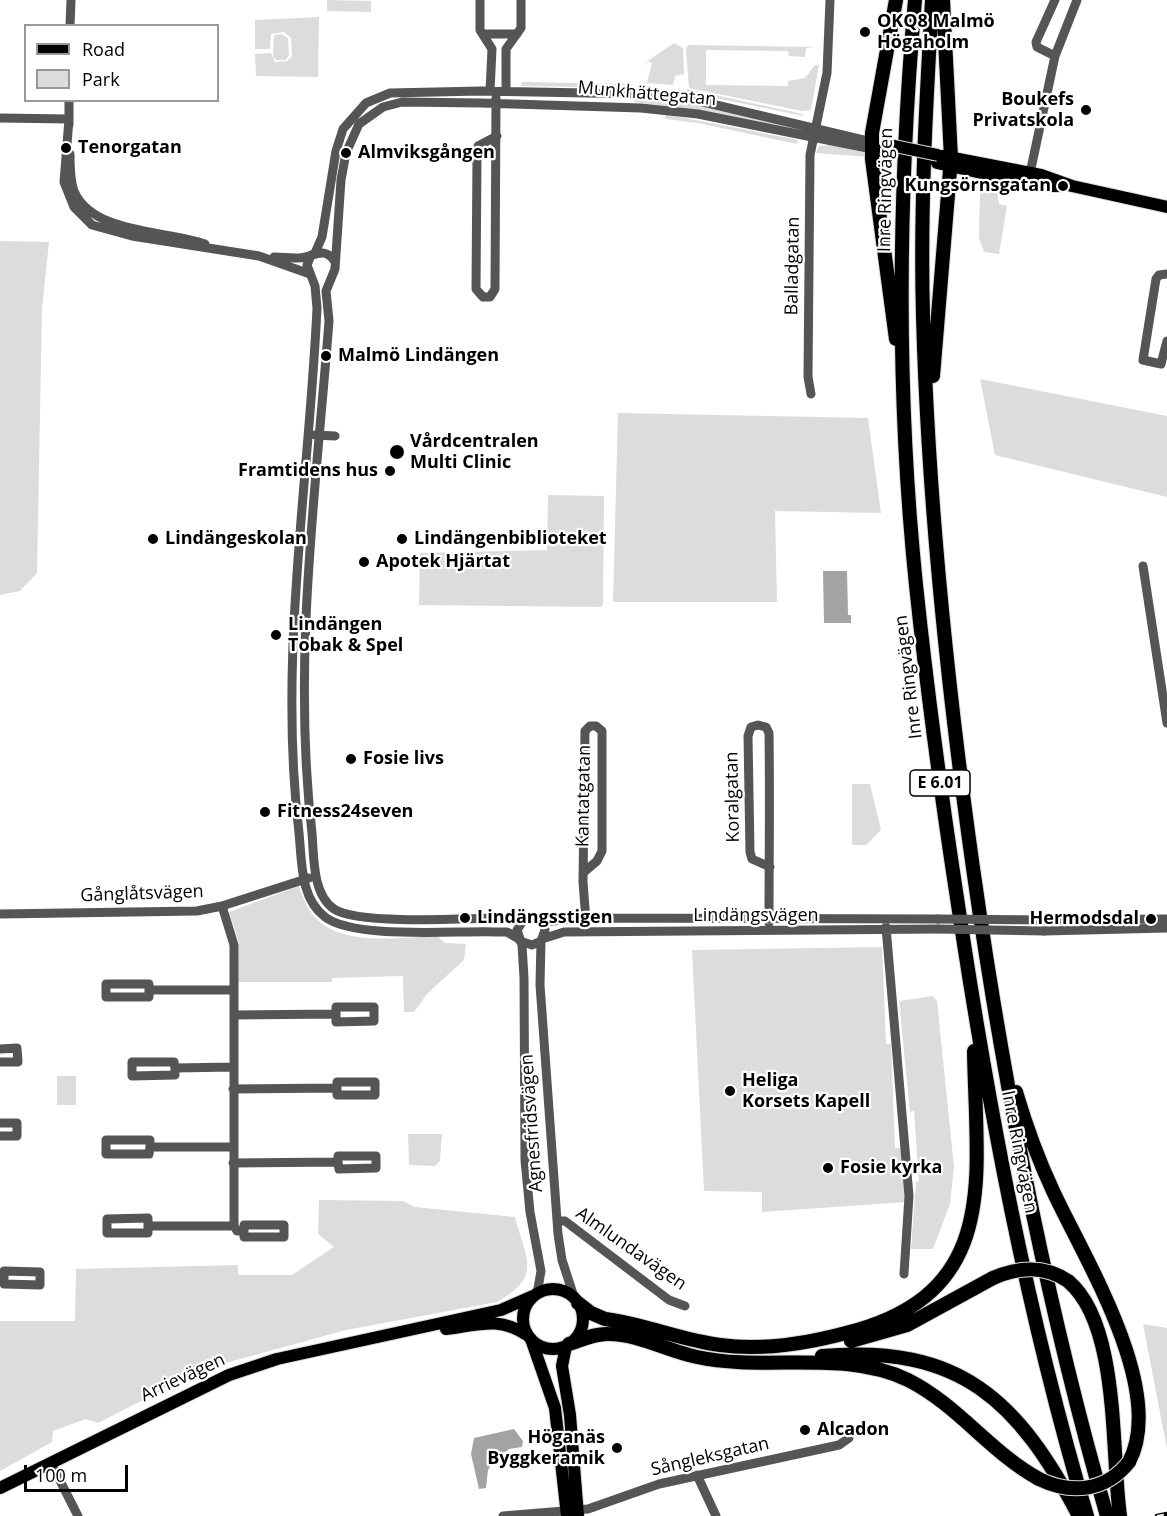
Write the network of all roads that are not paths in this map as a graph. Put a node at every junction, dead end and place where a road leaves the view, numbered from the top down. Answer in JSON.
{"nodes":[{"id":1,"x":71,"y":0,"type":"edge"},
{"id":2,"x":480,"y":0,"type":"edge"},
{"id":3,"x":521,"y":0,"type":"edge"},
{"id":4,"x":830,"y":0,"type":"edge"},
{"id":5,"x":896,"y":0,"type":"edge"},
{"id":6,"x":915,"y":0,"type":"edge"},
{"id":7,"x":932,"y":0,"type":"edge"},
{"id":8,"x":943,"y":0,"type":"edge"},
{"id":9,"x":1055,"y":0,"type":"edge"},
{"id":10,"x":1077,"y":0,"type":"edge"},
{"id":11,"x":70,"y":24,"type":"edge"},
{"id":12,"x":483,"y":34,"type":"junction"},
{"id":13,"x":501,"y":34,"type":"junction"},
{"id":14,"x":517,"y":34,"type":"junction"},
{"id":15,"x":492,"y":49,"type":"junction"},
{"id":16,"x":506,"y":49,"type":"junction"},
{"id":17,"x":1055,"y":56,"type":"junction"},
{"id":18,"x":498,"y":91,"type":"junction"},
{"id":19,"x":69,"y":102,"type":"edge"},
{"id":20,"x":496,"y":103,"type":"junction"},
{"id":21,"x":0,"y":118,"type":"edge"},
{"id":22,"x":69,"y":119,"type":"junction"},
{"id":23,"x":818,"y":127,"type":"junction"},
{"id":24,"x":497,"y":136,"type":"junction"},
{"id":25,"x":815,"y":138,"type":"junction"},
{"id":26,"x":872,"y":145,"type":"junction"},
{"id":27,"x":944,"y":160,"type":"junction"},
{"id":28,"x":1029,"y":178,"type":"junction"},
{"id":29,"x":1167,"y":207,"type":"edge"},
{"id":30,"x":496,"y":220,"type":"junction"},
{"id":31,"x":477,"y":221,"type":"junction"},
{"id":32,"x":313,"y":254,"type":"junction"},
{"id":33,"x":260,"y":256,"type":"junction"},
{"id":34,"x":335,"y":262,"type":"junction"},
{"id":35,"x":1167,"y":274,"type":"edge"},
{"id":36,"x":311,"y":275,"type":"junction"},
{"id":37,"x":332,"y":276,"type":"junction"},
{"id":38,"x":1167,"y":341,"type":"edge"},
{"id":39,"x":811,"y":394,"type":"dead end"},
{"id":40,"x":307,"y":434,"type":"junction"},
{"id":41,"x":320,"y":435,"type":"junction"},
{"id":42,"x":335,"y":436,"type":"dead end"},
{"id":43,"x":908,"y":448,"type":"junction"},
{"id":44,"x":930,"y":462,"type":"junction"},
{"id":45,"x":1143,"y":566,"type":"dead end"},
{"id":46,"x":1167,"y":723,"type":"edge"},
{"id":47,"x":770,"y":867,"type":"junction"},
{"id":48,"x":584,"y":872,"type":"junction"},
{"id":49,"x":317,"y":876,"type":"junction"},
{"id":50,"x":304,"y":879,"type":"junction"},
{"id":51,"x":222,"y":906,"type":"junction"},
{"id":52,"x":0,"y":914,"type":"edge"},
{"id":53,"x":528,"y":917,"type":"junction"},
{"id":54,"x":769,"y":917,"type":"junction"},
{"id":55,"x":585,"y":918,"type":"junction"},
{"id":56,"x":886,"y":918,"type":"junction"},
{"id":57,"x":1167,"y":919,"type":"edge"},
{"id":58,"x":541,"y":922,"type":"junction"},
{"id":59,"x":938,"y":924,"type":"junction"},
{"id":60,"x":1167,"y":928,"type":"edge"},
{"id":61,"x":886,"y":930,"type":"junction"},
{"id":62,"x":588,"y":932,"type":"junction"},
{"id":63,"x":770,"y":932,"type":"junction"},
{"id":64,"x":520,"y":940,"type":"junction"},
{"id":65,"x":542,"y":940,"type":"junction"},
{"id":66,"x":149,"y":990,"type":"dead end"},
{"id":67,"x":233,"y":990,"type":"junction"},
{"id":68,"x":993,"y":1007,"type":"junction"},
{"id":69,"x":974,"y":1013,"type":"junction"},
{"id":70,"x":336,"y":1014,"type":"dead end"},
{"id":71,"x":234,"y":1015,"type":"junction"},
{"id":72,"x":0,"y":1049,"type":"edge"},
{"id":73,"x":0,"y":1062,"type":"edge"},
{"id":74,"x":233,"y":1067,"type":"junction"},
{"id":75,"x":175,"y":1068,"type":"dead end"},
{"id":76,"x":337,"y":1088,"type":"dead end"},
{"id":77,"x":233,"y":1089,"type":"junction"},
{"id":78,"x":0,"y":1124,"type":"edge"},
{"id":79,"x":0,"y":1136,"type":"edge"},
{"id":80,"x":150,"y":1147,"type":"junction"},
{"id":81,"x":233,"y":1147,"type":"junction"},
{"id":82,"x":338,"y":1162,"type":"dead end"},
{"id":83,"x":233,"y":1163,"type":"junction"},
{"id":84,"x":557,"y":1221,"type":"junction"},
{"id":85,"x":148,"y":1226,"type":"dead end"},
{"id":86,"x":234,"y":1226,"type":"junction"},
{"id":87,"x":244,"y":1231,"type":"dead end"},
{"id":88,"x":904,"y":1274,"type":"dead end"},
{"id":89,"x":535,"y":1295,"type":"junction"},
{"id":90,"x":576,"y":1301,"type":"junction"},
{"id":91,"x":685,"y":1306,"type":"dead end"},
{"id":92,"x":394,"y":1335,"type":"junction"},
{"id":93,"x":529,"y":1338,"type":"junction"},
{"id":94,"x":568,"y":1345,"type":"junction"},
{"id":95,"x":797,"y":1345,"type":"junction"},
{"id":96,"x":748,"y":1364,"type":"junction"},
{"id":97,"x":849,"y":1438,"type":"dead end"},
{"id":98,"x":51,"y":1463,"type":"junction"},
{"id":99,"x":698,"y":1475,"type":"junction"},
{"id":100,"x":0,"y":1488,"type":"edge"},
{"id":101,"x":572,"y":1513,"type":"edge"},
{"id":102,"x":78,"y":1516,"type":"edge"},
{"id":103,"x":503,"y":1516,"type":"edge"},
{"id":104,"x":716,"y":1516,"type":"edge"},
{"id":105,"x":1079,"y":1516,"type":"edge"},
{"id":106,"x":1087,"y":1516,"type":"edge"},
{"id":107,"x":1107,"y":1516,"type":"edge"},
{"id":108,"x":1120,"y":1516,"type":"edge"}],
"edges":[{"from":1,"to":11,"type":"street"},
{"from":2,"to":12,"type":"street"},
{"from":3,"to":14,"type":"street"},
{"from":4,"to":23,"type":"street","name":"Balladgatan"},
{"from":5,"to":26,"type":"highway"},
{"from":6,"to":43,"type":"highway","name":"Inre Ringvägen","number":"E 6.01"},
{"from":7,"to":44,"type":"highway","name":"Inre Ringvägen","number":"E 6.01"},
{"from":8,"to":27,"type":"highway"},
{"from":9,"to":17,"type":"street"},
{"from":10,"to":17,"type":"street"},
{"from":12,"to":13,"type":"street"},
{"from":12,"to":15,"type":"street"},
{"from":13,"to":14,"type":"street"},
{"from":13,"to":15,"type":"street"},
{"from":13,"to":16,"type":"street"},
{"from":14,"to":16,"type":"street"},
{"from":15,"to":18,"type":"street"},
{"from":16,"to":18,"type":"street"},
{"from":17,"to":28,"type":"street"},
{"from":18,"to":20,"type":"street"},
{"from":18,"to":23,"type":"street","name":"Munkhättegatan"},
{"from":18,"to":32,"type":"street","name":"Munkhättegatan"},
{"from":19,"to":22,"type":"street"},
{"from":20,"to":24,"type":"street"},
{"from":20,"to":25,"type":"street","name":"Munkhättegatan"},
{"from":20,"to":34,"type":"street","name":"Munkhättegatan"},
{"from":21,"to":22,"type":"street"},
{"from":22,"to":33,"type":"street"},
{"from":23,"to":25,"type":"street","name":"Balladgatan"},
{"from":23,"to":26,"type":"street","name":"Munkhättegatan"},
{"from":24,"to":30,"type":"street"},
{"from":24,"to":31,"type":"street"},
{"from":25,"to":26,"type":"street","name":"Munkhättegatan"},
{"from":25,"to":39,"type":"street","name":"Balladgatan"},
{"from":26,"to":27,"type":"main road","bridge":true},
{"from":26,"to":43,"type":"highway"},
{"from":27,"to":28,"type":"main road"},
{"from":27,"to":44,"type":"highway"},
{"from":28,"to":29,"type":"main road"},
{"from":30,"to":31,"type":"street"},
{"from":30,"to":31,"type":"street"},
{"from":32,"to":33,"type":"street"},
{"from":32,"to":34,"type":"street"},
{"from":32,"to":36,"type":"street","name":"Munkhättegatan"},
{"from":33,"to":36,"type":"street"},
{"from":34,"to":37,"type":"street","name":"Munkhättegatan"},
{"from":35,"to":38,"type":"street"},
{"from":36,"to":37,"type":"street"},
{"from":36,"to":40,"type":"street","name":"Munkhättegatan"},
{"from":37,"to":41,"type":"street","name":"Munkhättegatan"},
{"from":40,"to":41,"type":"street"},
{"from":40,"to":50,"type":"street","name":"Munkhättegatan"},
{"from":41,"to":42,"type":"street"},
{"from":41,"to":49,"type":"street","name":"Munkhättegatan"},
{"from":43,"to":69,"type":"highway","name":"Inre Ringvägen","number":"E 6.01"},
{"from":44,"to":68,"type":"highway","name":"Inre Ringvägen","number":"E 6.01"},
{"from":45,"to":46,"type":"street"},
{"from":47,"to":47,"type":"street","name":"Koralgatan"},
{"from":47,"to":54,"type":"street","name":"Koralgatan"},
{"from":48,"to":48,"type":"street","name":"Kantatgatan"},
{"from":48,"to":55,"type":"street","name":"Kantatgatan"},
{"from":49,"to":50,"type":"street","name":"Gånglåtsvägen"},
{"from":49,"to":53,"type":"street","name":"Lindängsvägen"},
{"from":50,"to":51,"type":"street","name":"Gånglåtsvägen"},
{"from":50,"to":64,"type":"street","name":"Lindängsvägen"},
{"from":51,"to":52,"type":"street","name":"Gånglåtsvägen"},
{"from":51,"to":67,"type":"street"},
{"from":53,"to":58,"type":"street","name":"Lindängsvägen"},
{"from":53,"to":64,"type":"street"},
{"from":54,"to":55,"type":"street","name":"Lindängsvägen"},
{"from":54,"to":56,"type":"street","name":"Lindängsvägen"},
{"from":54,"to":63,"type":"street","name":"Koralgatan"},
{"from":55,"to":58,"type":"street","name":"Lindängsvägen"},
{"from":55,"to":62,"type":"street","name":"Kantatgatan"},
{"from":56,"to":59,"type":"street","name":"Lindängsvägen"},
{"from":56,"to":61,"type":"street"},
{"from":57,"to":59,"type":"street","name":"Lindängsvägen","bridge":true},
{"from":58,"to":65,"type":"street"},
{"from":59,"to":60,"type":"street","name":"Lindängsvägen","bridge":true},
{"from":59,"to":61,"type":"street","name":"Lindängsvägen"},
{"from":61,"to":63,"type":"street","name":"Lindängsvägen"},
{"from":61,"to":88,"type":"street"},
{"from":62,"to":63,"type":"street","name":"Lindängsvägen"},
{"from":62,"to":65,"type":"street","name":"Lindängsvägen"},
{"from":64,"to":65,"type":"street","name":"Lindängsvägen"},
{"from":64,"to":89,"type":"street","name":"Agnesfridsvägen"},
{"from":65,"to":84,"type":"street","name":"Agnesfridsvägen"},
{"from":66,"to":67,"type":"street"},
{"from":67,"to":71,"type":"street"},
{"from":68,"to":96,"type":"highway","bridge":true},
{"from":68,"to":107,"type":"highway","name":"Inre Ringvägen","number":"E 6.01"},
{"from":69,"to":95,"type":"highway"},
{"from":69,"to":106,"type":"highway","name":"Inre Ringvägen","number":"E 6.01"},
{"from":70,"to":71,"type":"street"},
{"from":71,"to":74,"type":"street"},
{"from":72,"to":73,"type":"street"},
{"from":74,"to":75,"type":"street"},
{"from":74,"to":77,"type":"street"},
{"from":76,"to":77,"type":"street"},
{"from":77,"to":81,"type":"street"},
{"from":78,"to":79,"type":"street"},
{"from":80,"to":80,"type":"street"},
{"from":80,"to":81,"type":"street"},
{"from":81,"to":83,"type":"street"},
{"from":82,"to":83,"type":"street"},
{"from":83,"to":86,"type":"street"},
{"from":84,"to":90,"type":"street","name":"Agnesfridsvägen"},
{"from":84,"to":91,"type":"street","name":"Almlundavägen"},
{"from":85,"to":86,"type":"street"},
{"from":86,"to":87,"type":"street"},
{"from":89,"to":90,"type":"main road"},
{"from":89,"to":92,"type":"main road","name":"Arrievägen"},
{"from":89,"to":93,"type":"main road"},
{"from":90,"to":94,"type":"main road"},
{"from":90,"to":95,"type":"highway"},
{"from":92,"to":93,"type":"main road","name":"Arrievägen"},
{"from":92,"to":98,"type":"main road","name":"Arrievägen"},
{"from":93,"to":94,"type":"main road"},
{"from":93,"to":101,"type":"main road"},
{"from":94,"to":96,"type":"highway"},
{"from":94,"to":101,"type":"main road"},
{"from":95,"to":108,"type":"highway","bridge":true},
{"from":96,"to":105,"type":"highway"},
{"from":97,"to":99,"type":"street","name":"Sångleksgatan"},
{"from":98,"to":100,"type":"main road","name":"Arrievägen"},
{"from":98,"to":102,"type":"street"},
{"from":99,"to":101,"type":"street","name":"Sångleksgatan"},
{"from":99,"to":104,"type":"street"},
{"from":101,"to":103,"type":"street","name":"Sångleksgatan"}]}
